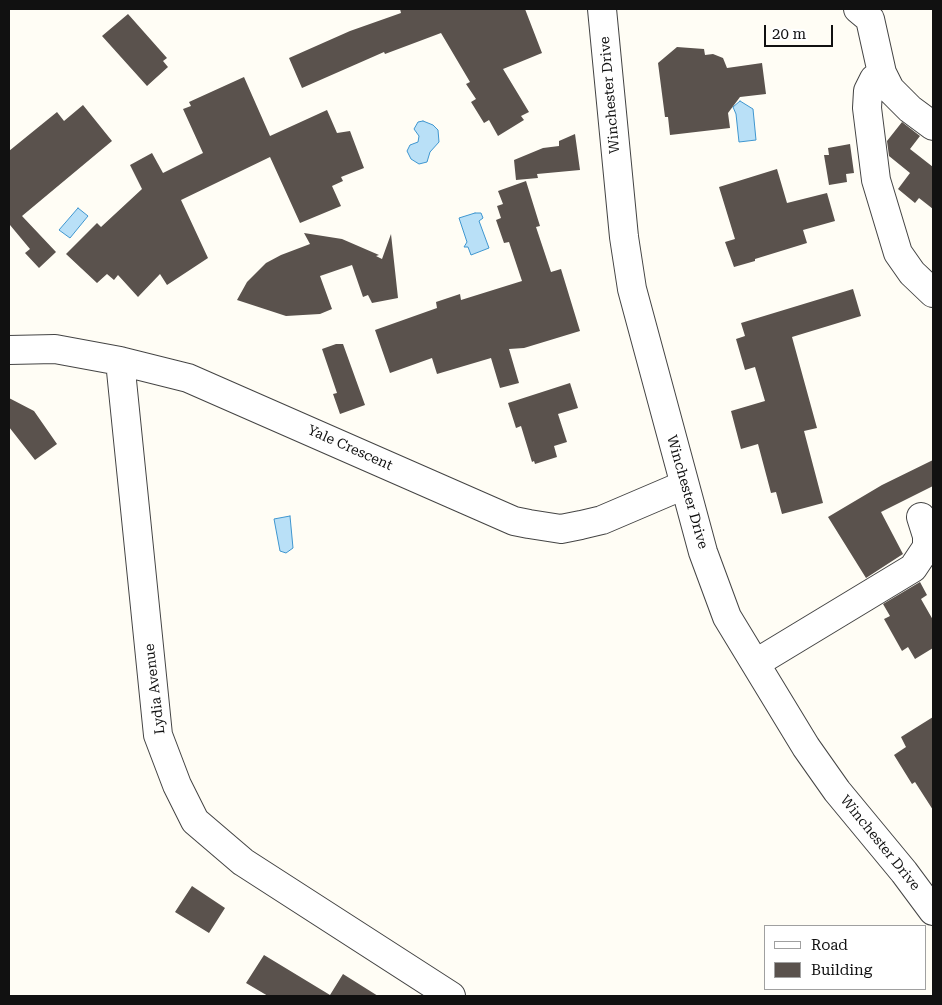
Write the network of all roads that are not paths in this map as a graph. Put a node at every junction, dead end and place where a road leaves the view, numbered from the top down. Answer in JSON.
{"nodes":[{"id":1,"x":602,"y":9,"type":"edge"},
{"id":2,"x":858,"y":9,"type":"edge"},
{"id":3,"x":882,"y":73,"type":"junction"},
{"id":4,"x":933,"y":126,"type":"edge"},
{"id":5,"x":933,"y":293,"type":"edge"},
{"id":6,"x":9,"y":350,"type":"edge"},
{"id":7,"x":120,"y":360,"type":"junction"},
{"id":8,"x":684,"y":486,"type":"junction"},
{"id":9,"x":921,"y":517,"type":"dead end"},
{"id":10,"x":756,"y":664,"type":"junction"},
{"id":11,"x":933,"y":911,"type":"edge"},
{"id":12,"x":451,"y":996,"type":"edge"}],
"edges":[{"from":1,"to":8,"type":"street","name":"Winchester Drive"},
{"from":2,"to":3,"type":"street"},
{"from":3,"to":4,"type":"street"},
{"from":3,"to":5,"type":"street"},
{"from":6,"to":7,"type":"street","name":"Yale Crescent"},
{"from":7,"to":8,"type":"street","name":"Yale Crescent"},
{"from":7,"to":12,"type":"street","name":"Lydia Avenue"},
{"from":8,"to":10,"type":"street","name":"Winchester Drive"},
{"from":9,"to":10,"type":"street"},
{"from":10,"to":11,"type":"street","name":"Winchester Drive"}]}
